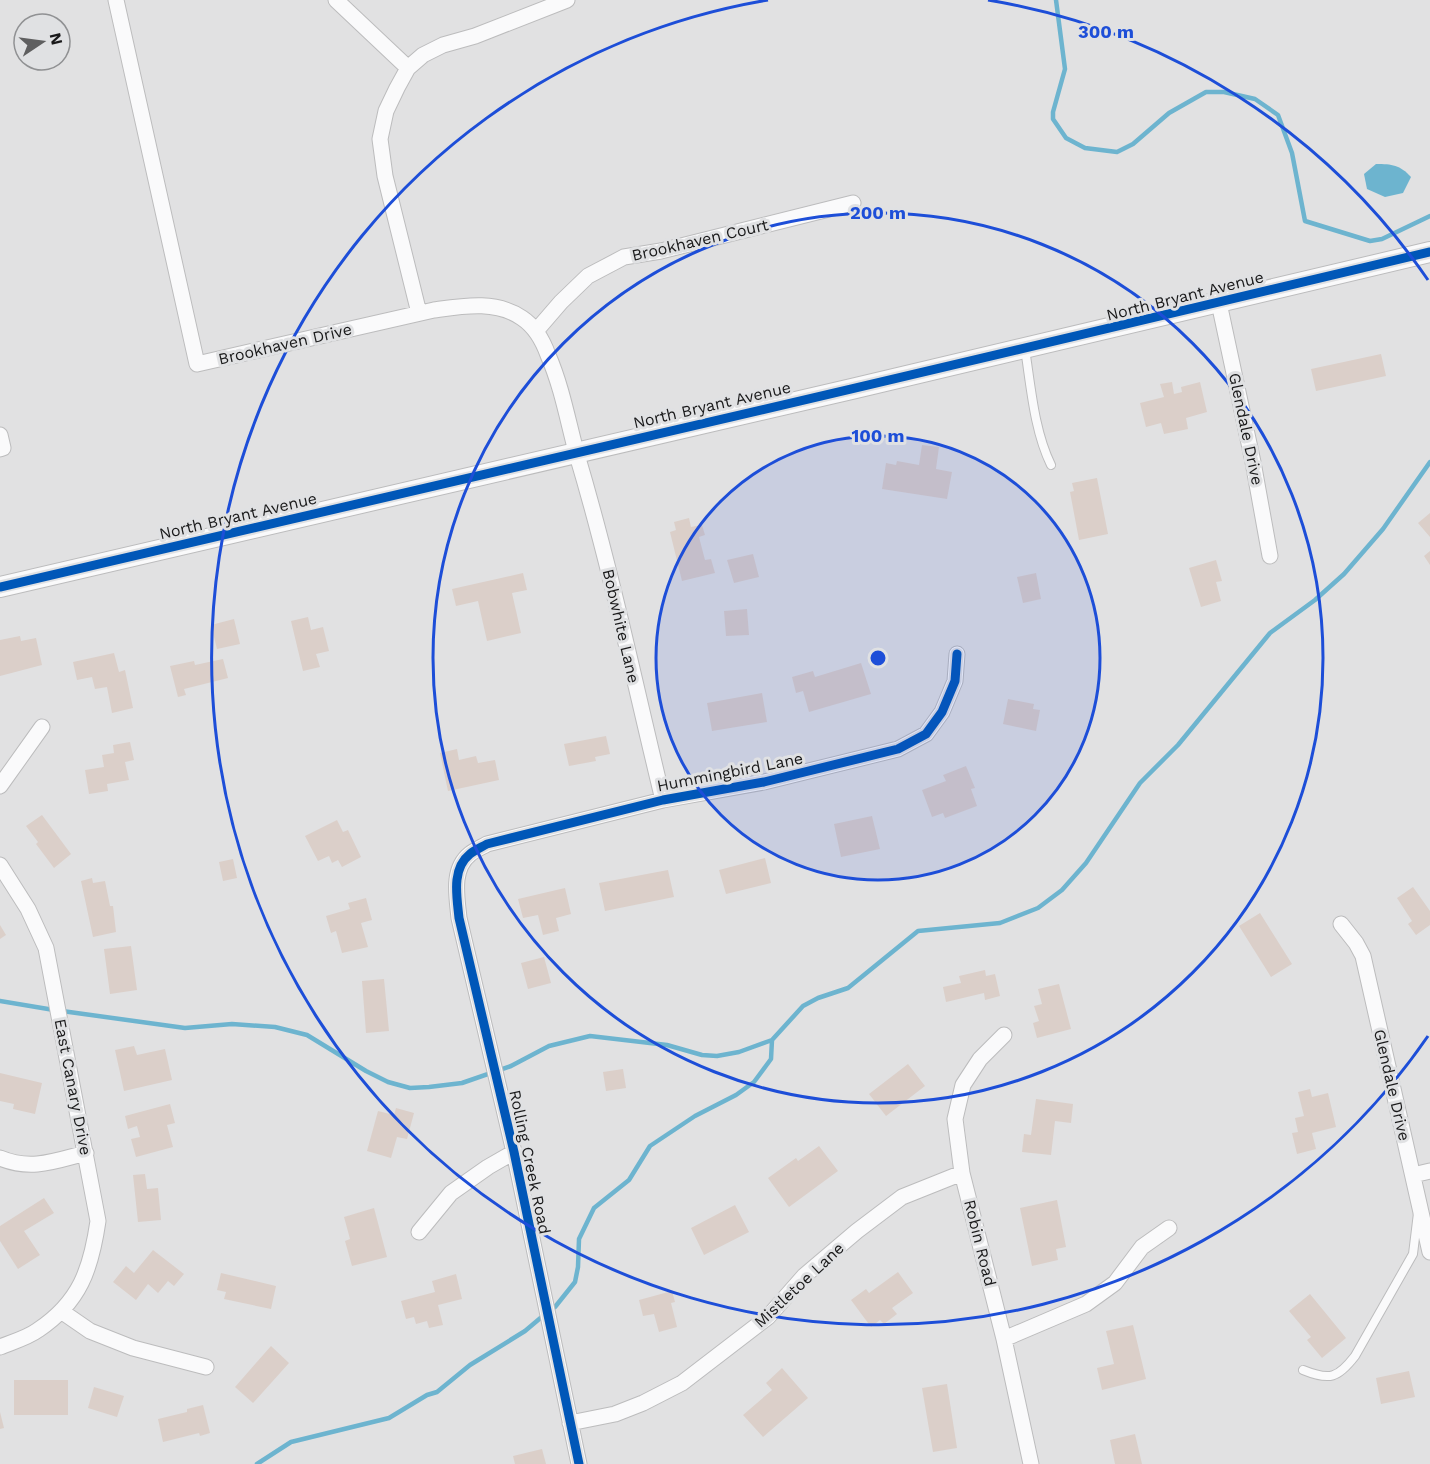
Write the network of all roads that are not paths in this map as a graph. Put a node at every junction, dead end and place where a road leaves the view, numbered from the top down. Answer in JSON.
{"nodes":[{"id":1,"x":116,"y":0,"type":"edge"},
{"id":2,"x":336,"y":0,"type":"edge"},
{"id":3,"x":567,"y":0,"type":"edge"},
{"id":4,"x":408,"y":68,"type":"junction"},
{"id":5,"x":853,"y":203,"type":"dead end"},
{"id":6,"x":1430,"y":252,"type":"edge"},
{"id":7,"x":1219,"y":303,"type":"junction"},
{"id":8,"x":419,"y":313,"type":"junction"},
{"id":9,"x":536,"y":331,"type":"junction"},
{"id":10,"x":1024,"y":348,"type":"junction"},
{"id":11,"x":577,"y":453,"type":"junction"},
{"id":12,"x":1051,"y":465,"type":"dead end"},
{"id":13,"x":1270,"y":556,"type":"dead end"},
{"id":14,"x":0,"y":587,"type":"edge"},
{"id":15,"x":957,"y":654,"type":"dead end"},
{"id":16,"x":42,"y":727,"type":"dead end"},
{"id":17,"x":0,"y":786,"type":"edge"},
{"id":18,"x":663,"y":800,"type":"junction"},
{"id":19,"x":0,"y":865,"type":"edge"},
{"id":20,"x":459,"y":867,"type":"joint"},
{"id":21,"x":1341,"y":924,"type":"dead end"},
{"id":22,"x":1004,"y":1035,"type":"dead end"},
{"id":23,"x":514,"y":1152,"type":"junction"},
{"id":24,"x":86,"y":1153,"type":"junction"},
{"id":25,"x":0,"y":1158,"type":"edge"},
{"id":26,"x":1430,"y":1171,"type":"edge"},
{"id":27,"x":962,"y":1173,"type":"junction"},
{"id":28,"x":1413,"y":1175,"type":"junction"},
{"id":29,"x":1420,"y":1206,"type":"junction"},
{"id":30,"x":1169,"y":1228,"type":"dead end"},
{"id":31,"x":419,"y":1233,"type":"dead end"},
{"id":32,"x":1430,"y":1252,"type":"edge"},
{"id":33,"x":61,"y":1311,"type":"junction"},
{"id":34,"x":1004,"y":1339,"type":"junction"},
{"id":35,"x":0,"y":1347,"type":"edge"},
{"id":36,"x":206,"y":1367,"type":"dead end"},
{"id":37,"x":1303,"y":1370,"type":"dead end"},
{"id":38,"x":570,"y":1423,"type":"junction"},
{"id":39,"x":579,"y":1464,"type":"edge"},
{"id":40,"x":1031,"y":1464,"type":"edge"}],
"edges":[{"from":1,"to":8,"type":"street","name":"Brookhaven Drive"},
{"from":2,"to":4,"type":"street"},
{"from":3,"to":4,"type":"street"},
{"from":4,"to":8,"type":"street"},
{"from":5,"to":9,"type":"street","name":"Brookhaven Court"},
{"from":6,"to":7,"type":"street","name":"North Bryant Avenue"},
{"from":7,"to":10,"type":"street","name":"North Bryant Avenue"},
{"from":7,"to":13,"type":"street","name":"Glendale Drive"},
{"from":8,"to":9,"type":"street","name":"Brookhaven Drive"},
{"from":9,"to":11,"type":"street","name":"Brookhaven Drive"},
{"from":10,"to":11,"type":"street","name":"North Bryant Avenue"},
{"from":10,"to":12,"type":"lane"},
{"from":11,"to":14,"type":"street","name":"North Bryant Avenue"},
{"from":11,"to":18,"type":"street","name":"Bobwhite Lane"},
{"from":15,"to":18,"type":"street","name":"Hummingbird Lane"},
{"from":16,"to":17,"type":"street"},
{"from":18,"to":20,"type":"street","name":"Hummingbird Lane"},
{"from":19,"to":24,"type":"street","name":"East Canary Drive"},
{"from":20,"to":23,"type":"street","name":"Rolling Creek Road"},
{"from":21,"to":28,"type":"street","name":"Glendale Drive"},
{"from":22,"to":27,"type":"street","name":"Robin Road"},
{"from":23,"to":31,"type":"street"},
{"from":23,"to":38,"type":"street","name":"Rolling Creek Road"},
{"from":24,"to":25,"type":"street"},
{"from":24,"to":33,"type":"street","name":"East Canary Drive"},
{"from":26,"to":28,"type":"street"},
{"from":27,"to":34,"type":"street","name":"Robin Road"},
{"from":27,"to":38,"type":"street","name":"Mistletoe Lane"},
{"from":28,"to":29,"type":"street","name":"Glendale Drive"},
{"from":29,"to":32,"type":"street","name":"Glendale Drive"},
{"from":29,"to":37,"type":"lane"},
{"from":30,"to":34,"type":"street"},
{"from":33,"to":35,"type":"street","name":"East Canary Drive"},
{"from":33,"to":36,"type":"street"},
{"from":34,"to":40,"type":"street","name":"Robin Road"},
{"from":38,"to":39,"type":"street","name":"Rolling Creek Road"}]}
